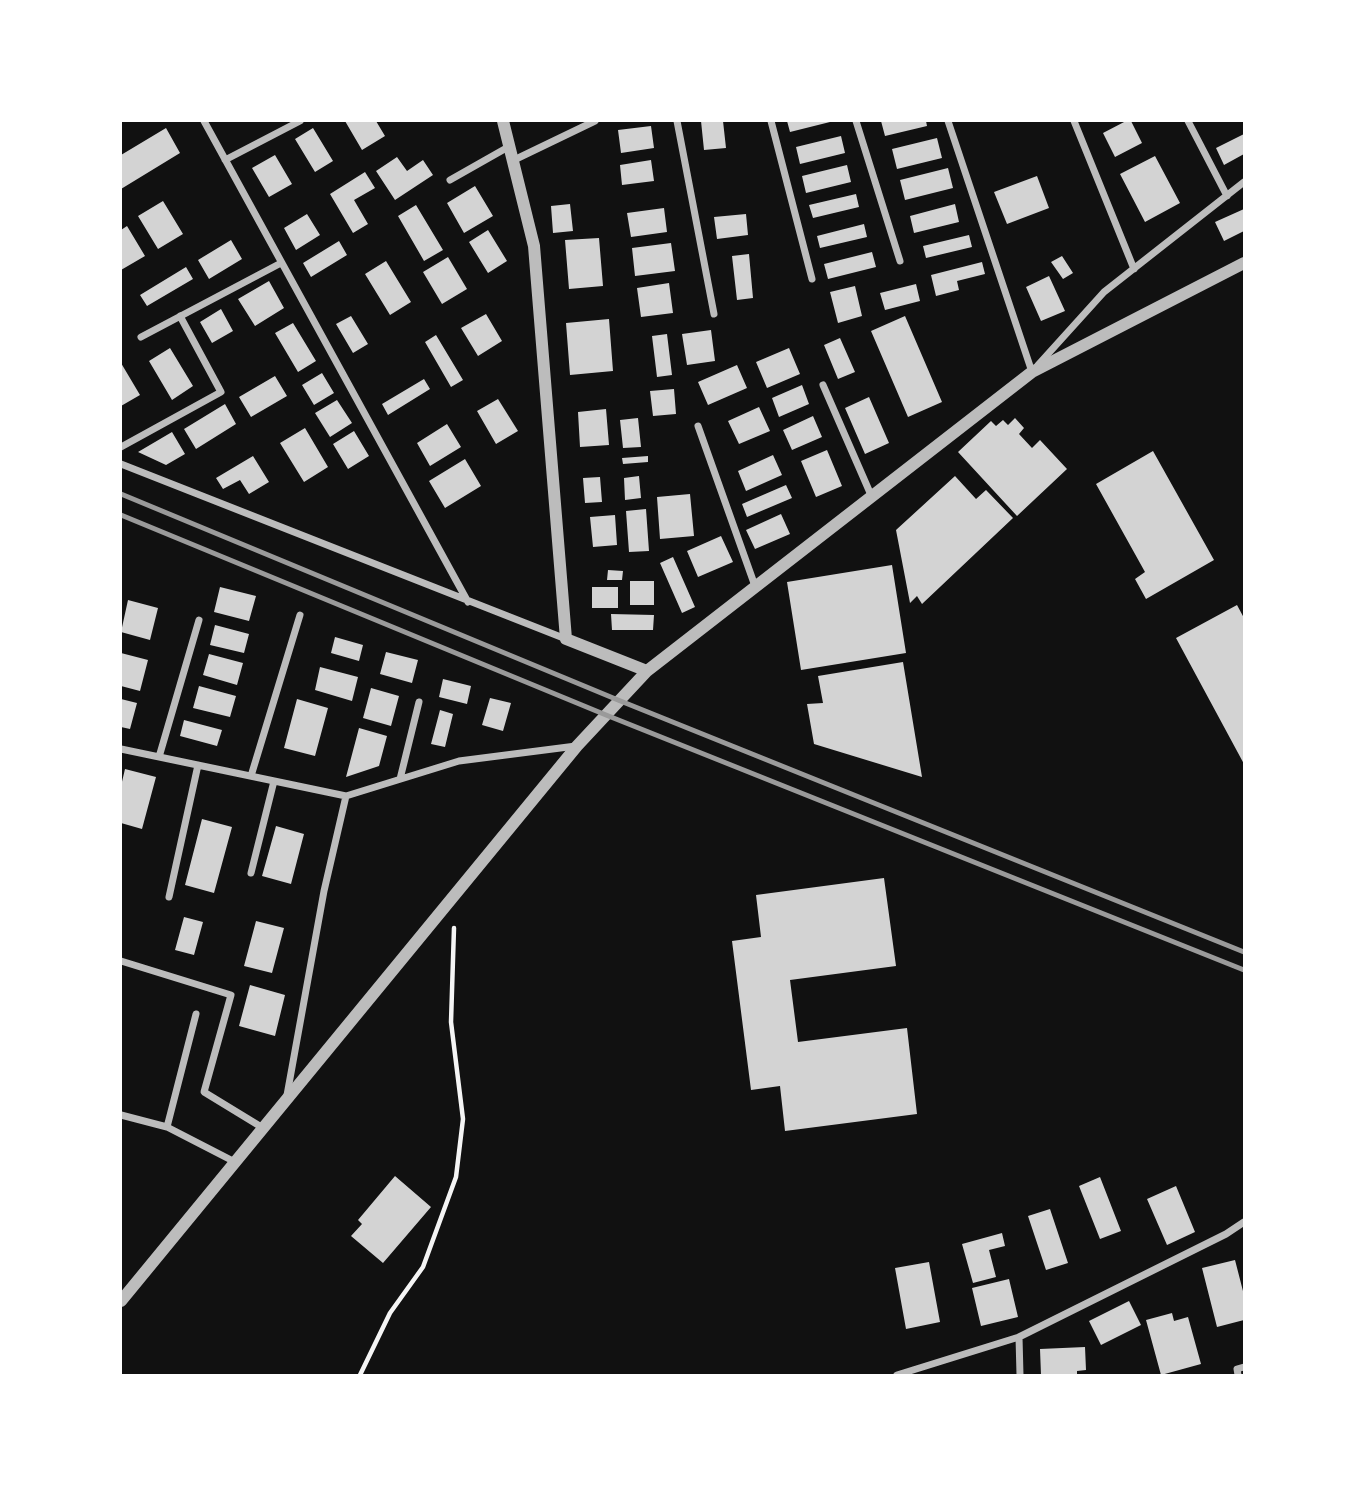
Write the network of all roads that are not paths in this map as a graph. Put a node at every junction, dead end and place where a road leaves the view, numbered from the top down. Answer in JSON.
{"nodes":[{"id":1,"x":204,"y":121,"type":"edge"},
{"id":2,"x":300,"y":121,"type":"edge"},
{"id":3,"x":503,"y":121,"type":"edge"},
{"id":4,"x":595,"y":121,"type":"edge"},
{"id":5,"x":677,"y":121,"type":"edge"},
{"id":6,"x":771,"y":121,"type":"edge"},
{"id":7,"x":856,"y":121,"type":"edge"},
{"id":8,"x":948,"y":121,"type":"edge"},
{"id":9,"x":1074,"y":121,"type":"edge"},
{"id":10,"x":1188,"y":121,"type":"edge"},
{"id":11,"x":510,"y":146,"type":"junction"},
{"id":12,"x":225,"y":160,"type":"junction"},
{"id":13,"x":514,"y":160,"type":"junction"},
{"id":14,"x":450,"y":180,"type":"dead end"},
{"id":15,"x":1244,"y":182,"type":"edge"},
{"id":16,"x":1227,"y":196,"type":"junction"},
{"id":17,"x":900,"y":261,"type":"dead end"},
{"id":18,"x":281,"y":263,"type":"junction"},
{"id":19,"x":1244,"y":263,"type":"edge"},
{"id":20,"x":1134,"y":269,"type":"junction"},
{"id":21,"x":812,"y":279,"type":"dead end"},
{"id":22,"x":714,"y":314,"type":"dead end"},
{"id":23,"x":180,"y":316,"type":"junction"},
{"id":24,"x":141,"y":337,"type":"dead end"},
{"id":25,"x":1032,"y":372,"type":"junction"},
{"id":26,"x":823,"y":385,"type":"dead end"},
{"id":27,"x":698,"y":426,"type":"dead end"},
{"id":28,"x":121,"y":447,"type":"edge"},
{"id":29,"x":121,"y":464,"type":"edge"},
{"id":30,"x":871,"y":495,"type":"junction"},
{"id":31,"x":755,"y":586,"type":"junction"},
{"id":32,"x":468,"y":602,"type":"junction"},
{"id":33,"x":300,"y":615,"type":"dead end"},
{"id":34,"x":199,"y":620,"type":"dead end"},
{"id":35,"x":566,"y":639,"type":"junction"},
{"id":36,"x":647,"y":671,"type":"junction"},
{"id":37,"x":419,"y":702,"type":"dead end"},
{"id":38,"x":577,"y":746,"type":"junction"},
{"id":39,"x":121,"y":749,"type":"edge"},
{"id":40,"x":159,"y":757,"type":"junction"},
{"id":41,"x":198,"y":765,"type":"junction"},
{"id":42,"x":251,"y":776,"type":"junction"},
{"id":43,"x":400,"y":779,"type":"junction"},
{"id":44,"x":274,"y":781,"type":"junction"},
{"id":45,"x":346,"y":796,"type":"junction"},
{"id":46,"x":251,"y":873,"type":"dead end"},
{"id":47,"x":169,"y":897,"type":"dead end"},
{"id":48,"x":121,"y":961,"type":"edge"},
{"id":49,"x":196,"y":1014,"type":"dead end"},
{"id":50,"x":286,"y":1099,"type":"junction"},
{"id":51,"x":121,"y":1115,"type":"edge"},
{"id":52,"x":167,"y":1127,"type":"junction"},
{"id":53,"x":263,"y":1128,"type":"junction"},
{"id":54,"x":235,"y":1162,"type":"junction"},
{"id":55,"x":1244,"y":1222,"type":"edge"},
{"id":56,"x":121,"y":1301,"type":"edge"},
{"id":57,"x":1020,"y":1337,"type":"junction"},
{"id":58,"x":1244,"y":1367,"type":"edge"},
{"id":59,"x":897,"y":1375,"type":"edge"},
{"id":60,"x":1020,"y":1375,"type":"edge"},
{"id":61,"x":1238,"y":1375,"type":"edge"}],
"edges":[{"from":1,"to":12,"type":"street"},
{"from":2,"to":12,"type":"street"},
{"from":3,"to":11,"type":"street"},
{"from":4,"to":13,"type":"street"},
{"from":5,"to":22,"type":"street"},
{"from":6,"to":21,"type":"street"},
{"from":7,"to":17,"type":"street"},
{"from":8,"to":25,"type":"street"},
{"from":9,"to":20,"type":"street"},
{"from":10,"to":16,"type":"street"},
{"from":11,"to":13,"type":"street"},
{"from":11,"to":14,"type":"street"},
{"from":12,"to":18,"type":"street"},
{"from":13,"to":35,"type":"street"},
{"from":15,"to":16,"type":"street"},
{"from":16,"to":20,"type":"street"},
{"from":18,"to":23,"type":"street"},
{"from":18,"to":32,"type":"street"},
{"from":19,"to":25,"type":"street"},
{"from":20,"to":25,"type":"street"},
{"from":23,"to":24,"type":"street"},
{"from":23,"to":28,"type":"street"},
{"from":25,"to":30,"type":"street"},
{"from":26,"to":30,"type":"street"},
{"from":27,"to":31,"type":"street"},
{"from":29,"to":32,"type":"street"},
{"from":30,"to":31,"type":"street"},
{"from":31,"to":36,"type":"street"},
{"from":32,"to":35,"type":"street"},
{"from":33,"to":42,"type":"street"},
{"from":34,"to":40,"type":"street"},
{"from":35,"to":36,"type":"street"},
{"from":36,"to":38,"type":"street"},
{"from":37,"to":43,"type":"street"},
{"from":38,"to":43,"type":"street"},
{"from":38,"to":50,"type":"street"},
{"from":39,"to":40,"type":"street"},
{"from":40,"to":41,"type":"street"},
{"from":41,"to":42,"type":"street"},
{"from":41,"to":47,"type":"street"},
{"from":42,"to":44,"type":"street"},
{"from":43,"to":45,"type":"street"},
{"from":44,"to":45,"type":"street"},
{"from":44,"to":46,"type":"street"},
{"from":45,"to":50,"type":"street"},
{"from":48,"to":53,"type":"street"},
{"from":49,"to":52,"type":"street"},
{"from":50,"to":53,"type":"street"},
{"from":51,"to":52,"type":"street"},
{"from":52,"to":54,"type":"street"},
{"from":53,"to":54,"type":"street"},
{"from":54,"to":56,"type":"street"},
{"from":55,"to":57,"type":"street"},
{"from":57,"to":59,"type":"street"},
{"from":57,"to":60,"type":"street"},
{"from":58,"to":61,"type":"street"}]}
